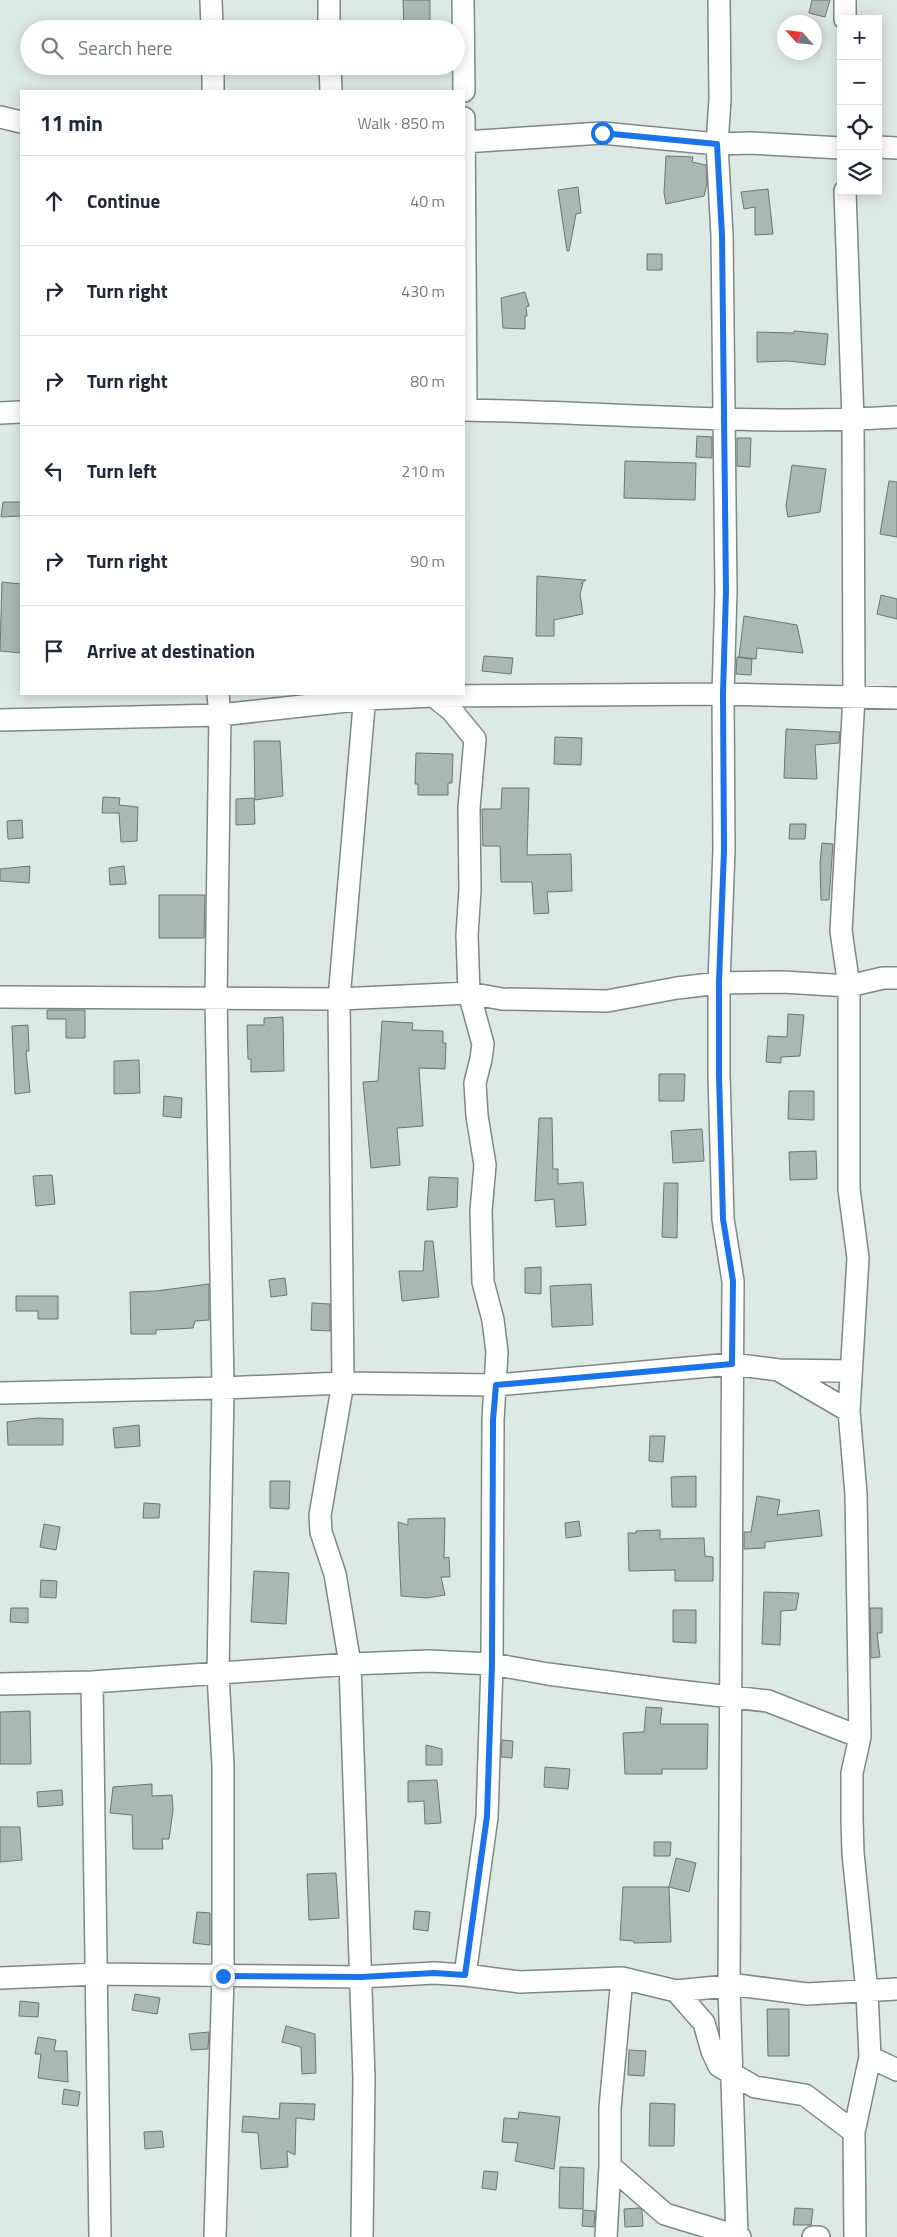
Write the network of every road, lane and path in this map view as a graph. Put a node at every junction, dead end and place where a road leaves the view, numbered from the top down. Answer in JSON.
{"nodes":[{"id":1,"x":211,"y":0,"type":"edge"},
{"id":2,"x":329,"y":0,"type":"edge"},
{"id":3,"x":463,"y":0,"type":"edge"},
{"id":4,"x":719,"y":0,"type":"edge"},
{"id":5,"x":845,"y":0,"type":"edge"},
{"id":6,"x":845,"y":15,"type":"edge"},
{"id":7,"x":212,"y":20,"type":"edge"},
{"id":8,"x":329,"y":20,"type":"edge"},
{"id":9,"x":463,"y":20,"type":"edge"},
{"id":10,"x":213,"y":75,"type":"edge"},
{"id":11,"x":330,"y":75,"type":"edge"},
{"id":12,"x":464,"y":75,"type":"edge"},
{"id":13,"x":213,"y":90,"type":"edge"},
{"id":14,"x":331,"y":90,"type":"edge"},
{"id":15,"x":464,"y":90,"type":"edge"},
{"id":16,"x":0,"y":117,"type":"edge"},
{"id":17,"x":20,"y":122,"type":"edge"},
{"id":18,"x":465,"y":142,"type":"edge"},
{"id":19,"x":717,"y":144,"type":"junction"},
{"id":20,"x":882,"y":147,"type":"edge"},
{"id":21,"x":837,"y":148,"type":"edge"},
{"id":22,"x":897,"y":148,"type":"edge"},
{"id":23,"x":845,"y":195,"type":"edge"},
{"id":24,"x":465,"y":410,"type":"edge"},
{"id":25,"x":20,"y":412,"type":"edge"},
{"id":26,"x":0,"y":413,"type":"edge"},
{"id":27,"x":897,"y":417,"type":"edge"},
{"id":28,"x":724,"y":418,"type":"junction"},
{"id":29,"x":853,"y":420,"type":"junction"},
{"id":30,"x":723,"y":694,"type":"junction"},
{"id":31,"x":218,"y":695,"type":"edge"},
{"id":32,"x":433,"y":695,"type":"edge"},
{"id":33,"x":465,"y":695,"type":"edge"},
{"id":34,"x":366,"y":696,"type":"edge"},
{"id":35,"x":854,"y":697,"type":"junction"},
{"id":36,"x":897,"y":698,"type":"edge"},
{"id":37,"x":220,"y":715,"type":"junction"},
{"id":38,"x":0,"y":720,"type":"edge"},
{"id":39,"x":897,"y":978,"type":"edge"},
{"id":40,"x":719,"y":982,"type":"junction"},
{"id":41,"x":849,"y":986,"type":"junction"},
{"id":42,"x":469,"y":993,"type":"junction"},
{"id":43,"x":0,"y":997,"type":"edge"},
{"id":44,"x":216,"y":999,"type":"junction"},
{"id":45,"x":339,"y":999,"type":"junction"},
{"id":46,"x":732,"y":1364,"type":"junction"},
{"id":47,"x":779,"y":1370,"type":"junction"},
{"id":48,"x":851,"y":1371,"type":"junction"},
{"id":49,"x":343,"y":1383,"type":"junction"},
{"id":50,"x":496,"y":1385,"type":"junction"},
{"id":51,"x":223,"y":1388,"type":"junction"},
{"id":52,"x":0,"y":1393,"type":"edge"},
{"id":53,"x":849,"y":1411,"type":"junction"},
{"id":54,"x":350,"y":1664,"type":"junction"},
{"id":55,"x":492,"y":1664,"type":"junction"},
{"id":56,"x":218,"y":1674,"type":"junction"},
{"id":57,"x":92,"y":1682,"type":"junction"},
{"id":58,"x":0,"y":1684,"type":"edge"},
{"id":59,"x":731,"y":1697,"type":"junction"},
{"id":60,"x":860,"y":1737,"type":"junction"},
{"id":61,"x":97,"y":1974,"type":"junction"},
{"id":62,"x":465,"y":1975,"type":"junction"},
{"id":63,"x":223,"y":1976,"type":"junction"},
{"id":64,"x":361,"y":1977,"type":"junction"},
{"id":65,"x":0,"y":1978,"type":"edge"},
{"id":66,"x":622,"y":1978,"type":"junction"},
{"id":67,"x":730,"y":1987,"type":"junction"},
{"id":68,"x":897,"y":1989,"type":"edge"},
{"id":69,"x":676,"y":1991,"type":"junction"},
{"id":70,"x":867,"y":1992,"type":"junction"},
{"id":71,"x":870,"y":2057,"type":"junction"},
{"id":72,"x":897,"y":2070,"type":"edge"},
{"id":73,"x":732,"y":2075,"type":"junction"},
{"id":74,"x":854,"y":2132,"type":"junction"},
{"id":75,"x":610,"y":2166,"type":"junction"},
{"id":76,"x":703,"y":2230,"type":"edge"},
{"id":77,"x":738,"y":2236,"type":"edge"},
{"id":78,"x":100,"y":2237,"type":"edge"},
{"id":79,"x":215,"y":2237,"type":"edge"},
{"id":80,"x":362,"y":2237,"type":"edge"},
{"id":81,"x":606,"y":2237,"type":"edge"},
{"id":82,"x":813,"y":2237,"type":"edge"},
{"id":83,"x":819,"y":2237,"type":"edge"},
{"id":84,"x":855,"y":2237,"type":"edge"}],
"edges":[{"from":1,"to":7,"type":"street"},
{"from":2,"to":8,"type":"street"},
{"from":3,"to":9,"type":"street"},
{"from":4,"to":19,"type":"street"},
{"from":5,"to":6,"type":"street"},
{"from":10,"to":13,"type":"street"},
{"from":11,"to":14,"type":"street"},
{"from":12,"to":15,"type":"street"},
{"from":16,"to":17,"type":"street"},
{"from":18,"to":19,"type":"street"},
{"from":19,"to":21,"type":"street"},
{"from":19,"to":28,"type":"street"},
{"from":20,"to":22,"type":"street"},
{"from":23,"to":29,"type":"street"},
{"from":24,"to":28,"type":"street"},
{"from":25,"to":26,"type":"street"},
{"from":27,"to":29,"type":"street"},
{"from":28,"to":29,"type":"street"},
{"from":28,"to":30,"type":"street"},
{"from":29,"to":35,"type":"street"},
{"from":30,"to":33,"type":"street"},
{"from":30,"to":35,"type":"street"},
{"from":30,"to":40,"type":"street"},
{"from":31,"to":37,"type":"street"},
{"from":32,"to":34,"type":"street"},
{"from":32,"to":42,"type":"street"},
{"from":34,"to":37,"type":"street"},
{"from":34,"to":45,"type":"street"},
{"from":35,"to":36,"type":"street"},
{"from":35,"to":41,"type":"street"},
{"from":37,"to":38,"type":"street"},
{"from":37,"to":44,"type":"street"},
{"from":39,"to":41,"type":"street"},
{"from":40,"to":41,"type":"street"},
{"from":40,"to":42,"type":"street"},
{"from":40,"to":46,"type":"street"},
{"from":41,"to":48,"type":"street"},
{"from":42,"to":45,"type":"street"},
{"from":42,"to":50,"type":"street"},
{"from":43,"to":44,"type":"street"},
{"from":44,"to":45,"type":"street"},
{"from":44,"to":51,"type":"street"},
{"from":45,"to":49,"type":"street"},
{"from":46,"to":47,"type":"street"},
{"from":46,"to":50,"type":"street"},
{"from":46,"to":59,"type":"street"},
{"from":47,"to":48,"type":"street"},
{"from":47,"to":53,"type":"street"},
{"from":48,"to":53,"type":"street"},
{"from":49,"to":50,"type":"street"},
{"from":49,"to":51,"type":"street"},
{"from":49,"to":54,"type":"street"},
{"from":50,"to":55,"type":"street"},
{"from":51,"to":52,"type":"street"},
{"from":51,"to":56,"type":"street"},
{"from":53,"to":60,"type":"street"},
{"from":54,"to":55,"type":"street"},
{"from":54,"to":56,"type":"street"},
{"from":54,"to":64,"type":"street"},
{"from":55,"to":59,"type":"street"},
{"from":55,"to":62,"type":"street"},
{"from":56,"to":57,"type":"street"},
{"from":56,"to":63,"type":"street"},
{"from":57,"to":58,"type":"street"},
{"from":57,"to":61,"type":"street"},
{"from":59,"to":60,"type":"street"},
{"from":59,"to":67,"type":"street"},
{"from":60,"to":70,"type":"street"},
{"from":61,"to":63,"type":"street"},
{"from":61,"to":65,"type":"street"},
{"from":61,"to":78,"type":"street"},
{"from":62,"to":64,"type":"street"},
{"from":62,"to":66,"type":"street"},
{"from":63,"to":64,"type":"street"},
{"from":63,"to":79,"type":"street"},
{"from":64,"to":80,"type":"street"},
{"from":66,"to":69,"type":"street"},
{"from":66,"to":75,"type":"street"},
{"from":67,"to":69,"type":"street"},
{"from":67,"to":70,"type":"street"},
{"from":67,"to":73,"type":"street"},
{"from":68,"to":70,"type":"street"},
{"from":69,"to":73,"type":"street"},
{"from":70,"to":71,"type":"street"},
{"from":71,"to":72,"type":"street"},
{"from":71,"to":74,"type":"street"},
{"from":73,"to":74,"type":"street"},
{"from":73,"to":77,"type":"street"},
{"from":74,"to":84,"type":"street"},
{"from":75,"to":76,"type":"street"},
{"from":75,"to":81,"type":"street"},
{"from":76,"to":77,"type":"street"},
{"from":82,"to":83,"type":"street"}]}
